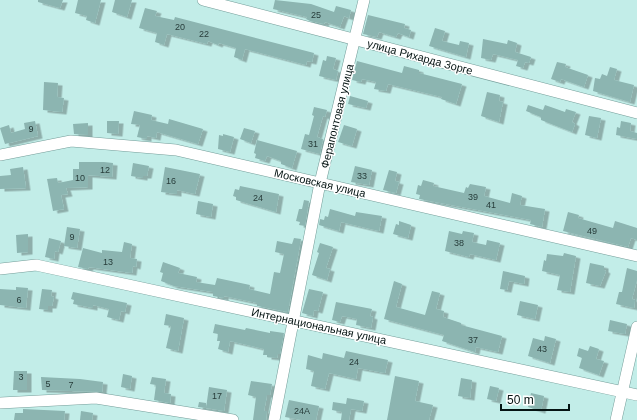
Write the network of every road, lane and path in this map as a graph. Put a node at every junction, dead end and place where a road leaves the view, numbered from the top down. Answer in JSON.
{"nodes":[{"id":1,"x":204,"y":0,"type":"edge"},
{"id":2,"x":364,"y":0,"type":"edge"},
{"id":3,"x":355,"y":40,"type":"junction"},
{"id":4,"x":637,"y":113,"type":"edge"},
{"id":5,"x":0,"y":155,"type":"edge"},
{"id":6,"x":320,"y":183,"type":"junction"},
{"id":7,"x":637,"y":256,"type":"edge"},
{"id":8,"x":0,"y":268,"type":"edge"},
{"id":9,"x":293,"y":321,"type":"junction"},
{"id":10,"x":637,"y":327,"type":"edge"},
{"id":11,"x":623,"y":391,"type":"junction"},
{"id":12,"x":637,"y":395,"type":"edge"},
{"id":13,"x":0,"y":403,"type":"edge"},
{"id":14,"x":233,"y":420,"type":"edge"},
{"id":15,"x":274,"y":420,"type":"edge"},
{"id":16,"x":616,"y":420,"type":"edge"}],
"edges":[{"from":1,"to":3,"type":"street","name":"улица Рихарда Зорге"},
{"from":2,"to":3,"type":"street","name":"Ферапонтовая улица"},
{"from":3,"to":4,"type":"street","name":"улица Рихарда Зорге"},
{"from":3,"to":6,"type":"street","name":"Ферапонтовая улица"},
{"from":5,"to":6,"type":"street","name":"Московская улица"},
{"from":6,"to":7,"type":"street","name":"Московская улица"},
{"from":6,"to":9,"type":"street","name":"Ферапонтовая улица"},
{"from":8,"to":9,"type":"street","name":"Интернациональная улица"},
{"from":9,"to":11,"type":"street","name":"Интернациональная улица"},
{"from":9,"to":15,"type":"street","name":"Ферапонтовая улица"},
{"from":10,"to":11,"type":"street"},
{"from":11,"to":12,"type":"street","name":"Интернациональная улица"},
{"from":11,"to":16,"type":"street"},
{"from":13,"to":14,"type":"street"}]}
